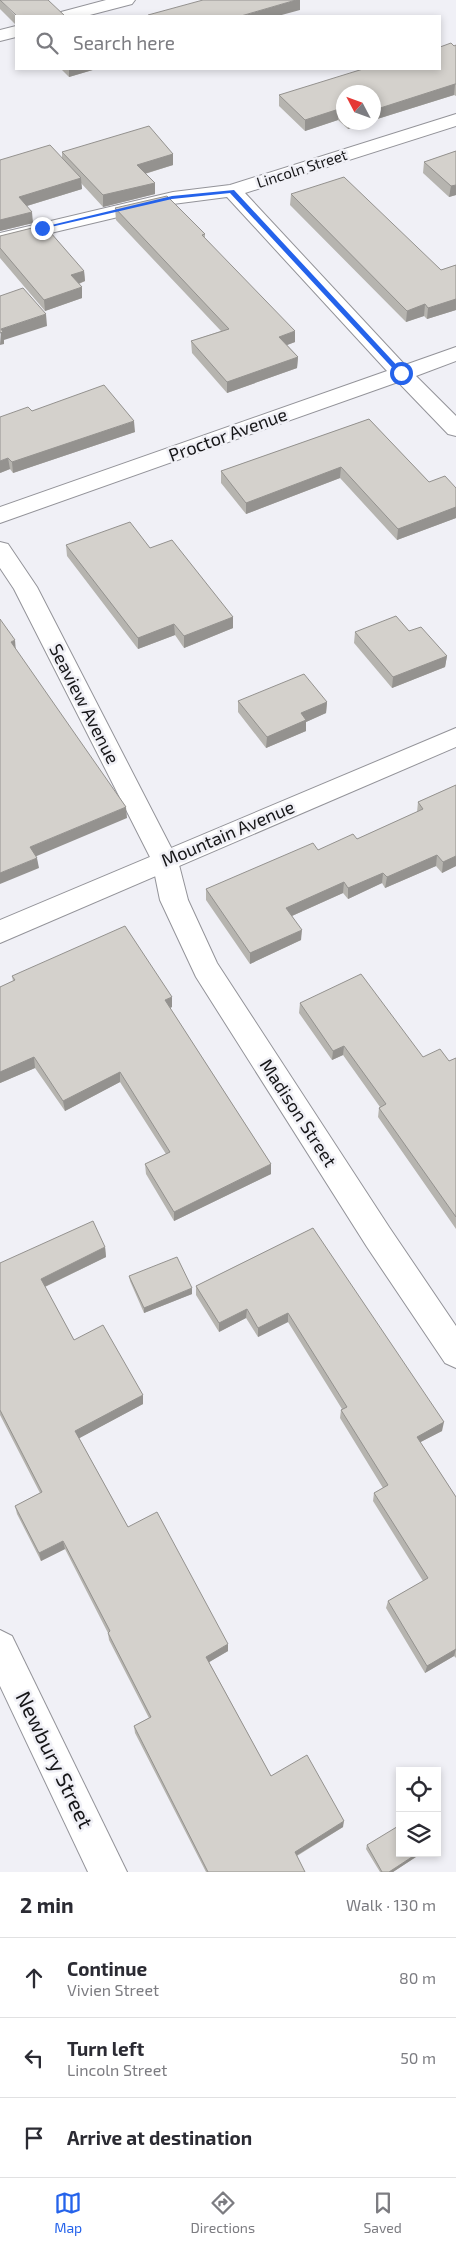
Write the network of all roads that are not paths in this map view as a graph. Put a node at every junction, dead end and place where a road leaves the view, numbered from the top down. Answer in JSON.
{"nodes":[{"id":1,"x":126,"y":0,"type":"edge"},
{"id":2,"x":71,"y":15,"type":"edge"},
{"id":3,"x":15,"y":31,"type":"edge"},
{"id":4,"x":0,"y":36,"type":"edge"},
{"id":5,"x":456,"y":120,"type":"edge"},
{"id":6,"x":232,"y":191,"type":"junction"},
{"id":7,"x":0,"y":240,"type":"edge"},
{"id":8,"x":456,"y":354,"type":"edge"},
{"id":9,"x":401,"y":373,"type":"junction"},
{"id":10,"x":456,"y":429,"type":"edge"},
{"id":11,"x":0,"y":515,"type":"edge"},
{"id":12,"x":0,"y":550,"type":"edge"},
{"id":13,"x":456,"y":737,"type":"edge"},
{"id":14,"x":165,"y":861,"type":"junction"},
{"id":15,"x":0,"y":932,"type":"edge"},
{"id":16,"x":456,"y":1353,"type":"edge"},
{"id":17,"x":0,"y":1648,"type":"edge"},
{"id":18,"x":108,"y":1872,"type":"edge"}],
"edges":[{"from":1,"to":2,"type":"street"},
{"from":3,"to":4,"type":"street"},
{"from":5,"to":6,"type":"street","name":"Lincoln Street"},
{"from":6,"to":7,"type":"street","name":"Lincoln Street"},
{"from":6,"to":9,"type":"street"},
{"from":8,"to":9,"type":"street","name":"Proctor Avenue"},
{"from":9,"to":10,"type":"street"},
{"from":9,"to":11,"type":"street","name":"Proctor Avenue"},
{"from":12,"to":14,"type":"street","name":"Seaview Avenue"},
{"from":13,"to":14,"type":"street","name":"Mountain Avenue"},
{"from":14,"to":15,"type":"street","name":"Mountain Avenue"},
{"from":14,"to":16,"type":"street","name":"Madison Street"},
{"from":17,"to":18,"type":"street","name":"Newbury Street"}]}
